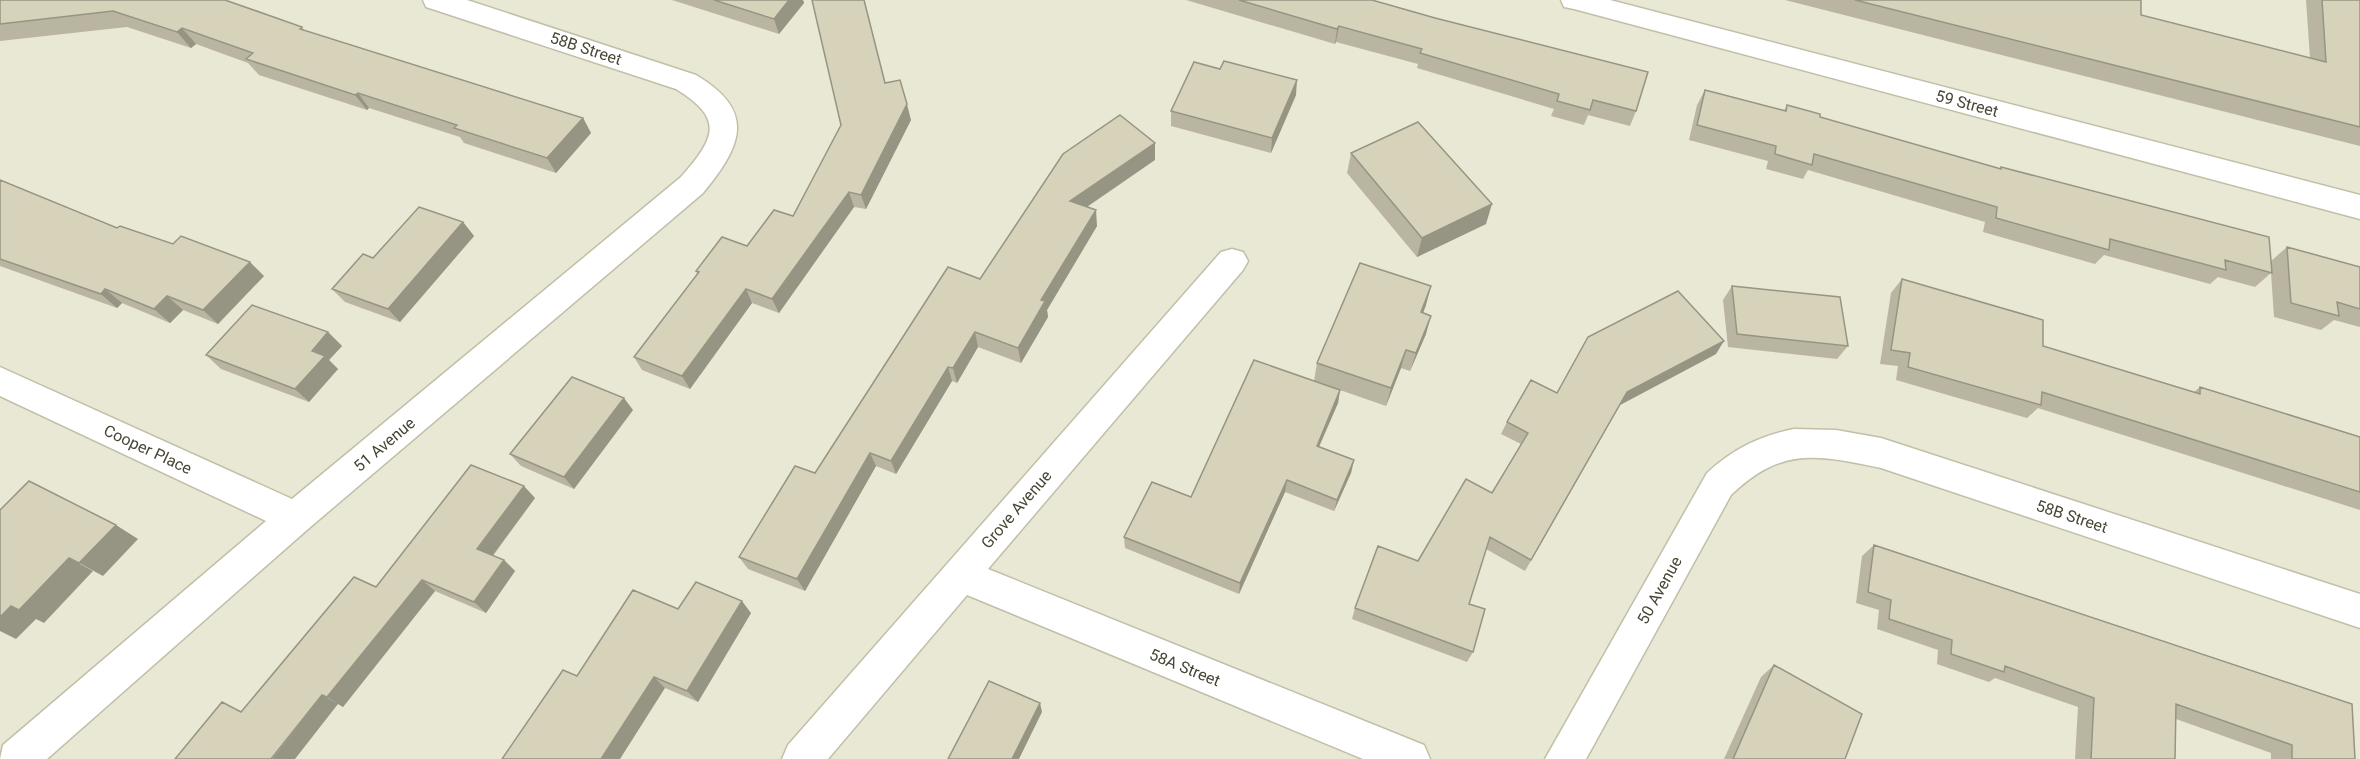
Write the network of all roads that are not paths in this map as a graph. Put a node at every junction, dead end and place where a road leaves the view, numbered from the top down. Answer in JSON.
{"nodes":[{"id":1,"x":436,"y":0,"type":"edge"},
{"id":2,"x":1574,"y":0,"type":"edge"},
{"id":3,"x":724,"y":115,"type":"joint"},
{"id":4,"x":2360,"y":207,"type":"edge"},
{"id":5,"x":1232,"y":261,"type":"dead end"},
{"id":6,"x":0,"y":381,"type":"edge"},
{"id":7,"x":1779,"y":445,"type":"joint"},
{"id":8,"x":296,"y":518,"type":"junction"},
{"id":9,"x":960,"y":575,"type":"junction"},
{"id":10,"x":2360,"y":611,"type":"edge"},
{"id":11,"x":17,"y":759,"type":"edge"},
{"id":12,"x":802,"y":759,"type":"edge"},
{"id":13,"x":1410,"y":759,"type":"edge"},
{"id":14,"x":1565,"y":759,"type":"edge"}],
"edges":[{"from":1,"to":3,"type":"street","name":"58B Street"},
{"from":2,"to":4,"type":"street","name":"59 Street"},
{"from":3,"to":8,"type":"street","name":"51 Avenue"},
{"from":5,"to":9,"type":"street","name":"Grove Avenue"},
{"from":6,"to":8,"type":"street","name":"Cooper Place"},
{"from":7,"to":10,"type":"street","name":"58B Street"},
{"from":7,"to":14,"type":"street","name":"50 Avenue"},
{"from":8,"to":11,"type":"street","name":"51 Avenue"},
{"from":9,"to":12,"type":"street","name":"Grove Avenue"},
{"from":9,"to":13,"type":"street","name":"58A Street"}]}
